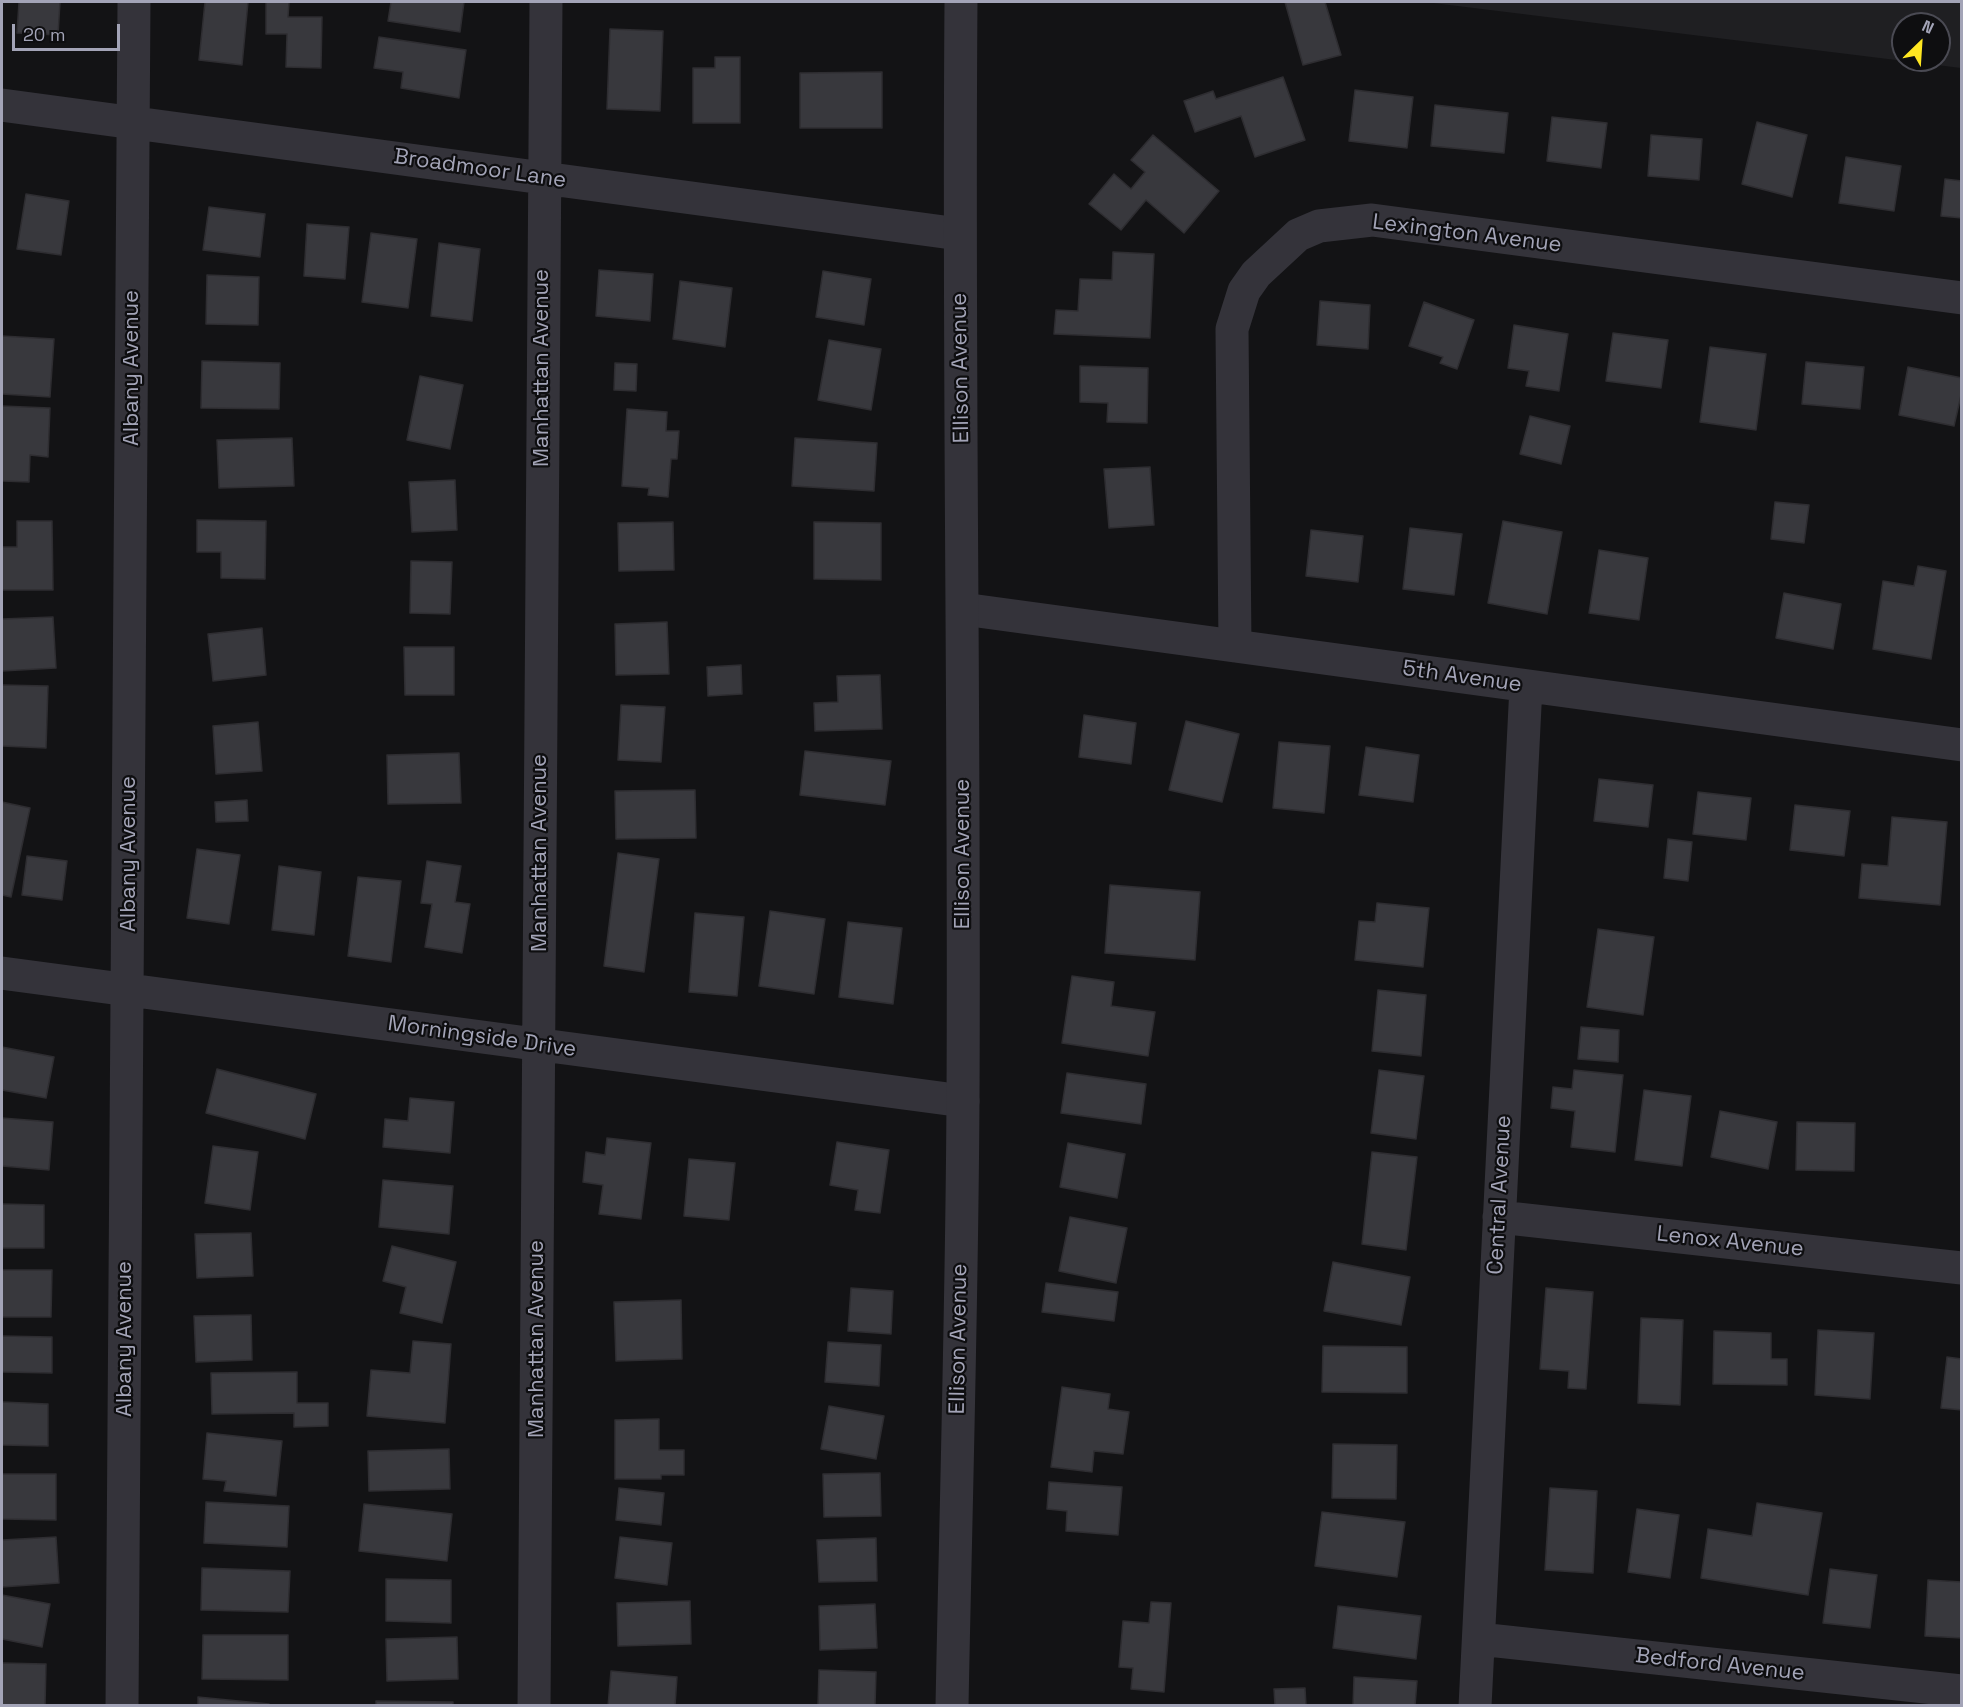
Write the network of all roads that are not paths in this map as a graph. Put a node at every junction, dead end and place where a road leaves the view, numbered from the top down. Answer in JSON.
{"nodes":[{"id":1,"x":134,"y":2,"type":"edge"},
{"id":2,"x":546,"y":2,"type":"edge"},
{"id":3,"x":961,"y":2,"type":"edge"},
{"id":4,"x":2,"y":105,"type":"edge"},
{"id":5,"x":134,"y":123,"type":"junction"},
{"id":6,"x":543,"y":178,"type":"junction"},
{"id":7,"x":959,"y":234,"type":"junction"},
{"id":8,"x":1962,"y":298,"type":"edge"},
{"id":9,"x":963,"y":609,"type":"junction"},
{"id":10,"x":1235,"y":646,"type":"junction"},
{"id":11,"x":1526,"y":686,"type":"junction"},
{"id":12,"x":1962,"y":745,"type":"edge"},
{"id":13,"x":2,"y":973,"type":"edge"},
{"id":14,"x":128,"y":990,"type":"junction"},
{"id":15,"x":539,"y":1045,"type":"junction"},
{"id":16,"x":963,"y":1101,"type":"junction"},
{"id":17,"x":1499,"y":1217,"type":"junction"},
{"id":18,"x":1962,"y":1268,"type":"edge"},
{"id":19,"x":1479,"y":1639,"type":"junction"},
{"id":20,"x":1962,"y":1691,"type":"edge"},
{"id":21,"x":122,"y":1706,"type":"edge"},
{"id":22,"x":534,"y":1706,"type":"edge"},
{"id":23,"x":952,"y":1706,"type":"edge"},
{"id":24,"x":1476,"y":1706,"type":"edge"}],
"edges":[{"from":1,"to":5,"type":"street","name":"Albany Avenue"},
{"from":2,"to":6,"type":"street","name":"Manhattan Avenue"},
{"from":3,"to":7,"type":"street","name":"Ellison Avenue"},
{"from":4,"to":5,"type":"street","name":"Broadmoor Lane"},
{"from":5,"to":6,"type":"street","name":"Broadmoor Lane"},
{"from":5,"to":14,"type":"street","name":"Albany Avenue"},
{"from":6,"to":7,"type":"street","name":"Broadmoor Lane"},
{"from":6,"to":15,"type":"street","name":"Manhattan Avenue"},
{"from":7,"to":9,"type":"street","name":"Ellison Avenue"},
{"from":8,"to":10,"type":"street","name":"Lexington Avenue"},
{"from":9,"to":10,"type":"street","name":"5th Avenue"},
{"from":9,"to":16,"type":"street","name":"Ellison Avenue"},
{"from":10,"to":11,"type":"street","name":"5th Avenue"},
{"from":11,"to":12,"type":"street","name":"5th Avenue"},
{"from":11,"to":17,"type":"street","name":"Central Avenue"},
{"from":13,"to":14,"type":"street","name":"Morningside Drive"},
{"from":14,"to":15,"type":"street","name":"Morningside Drive"},
{"from":14,"to":21,"type":"street","name":"Albany Avenue"},
{"from":15,"to":16,"type":"street","name":"Morningside Drive"},
{"from":15,"to":22,"type":"street","name":"Manhattan Avenue"},
{"from":16,"to":23,"type":"street","name":"Ellison Avenue"},
{"from":17,"to":18,"type":"street","name":"Lenox Avenue"},
{"from":17,"to":19,"type":"street","name":"Central Avenue"},
{"from":19,"to":20,"type":"street","name":"Bedford Avenue"},
{"from":19,"to":24,"type":"street","name":"Central Avenue"}]}
